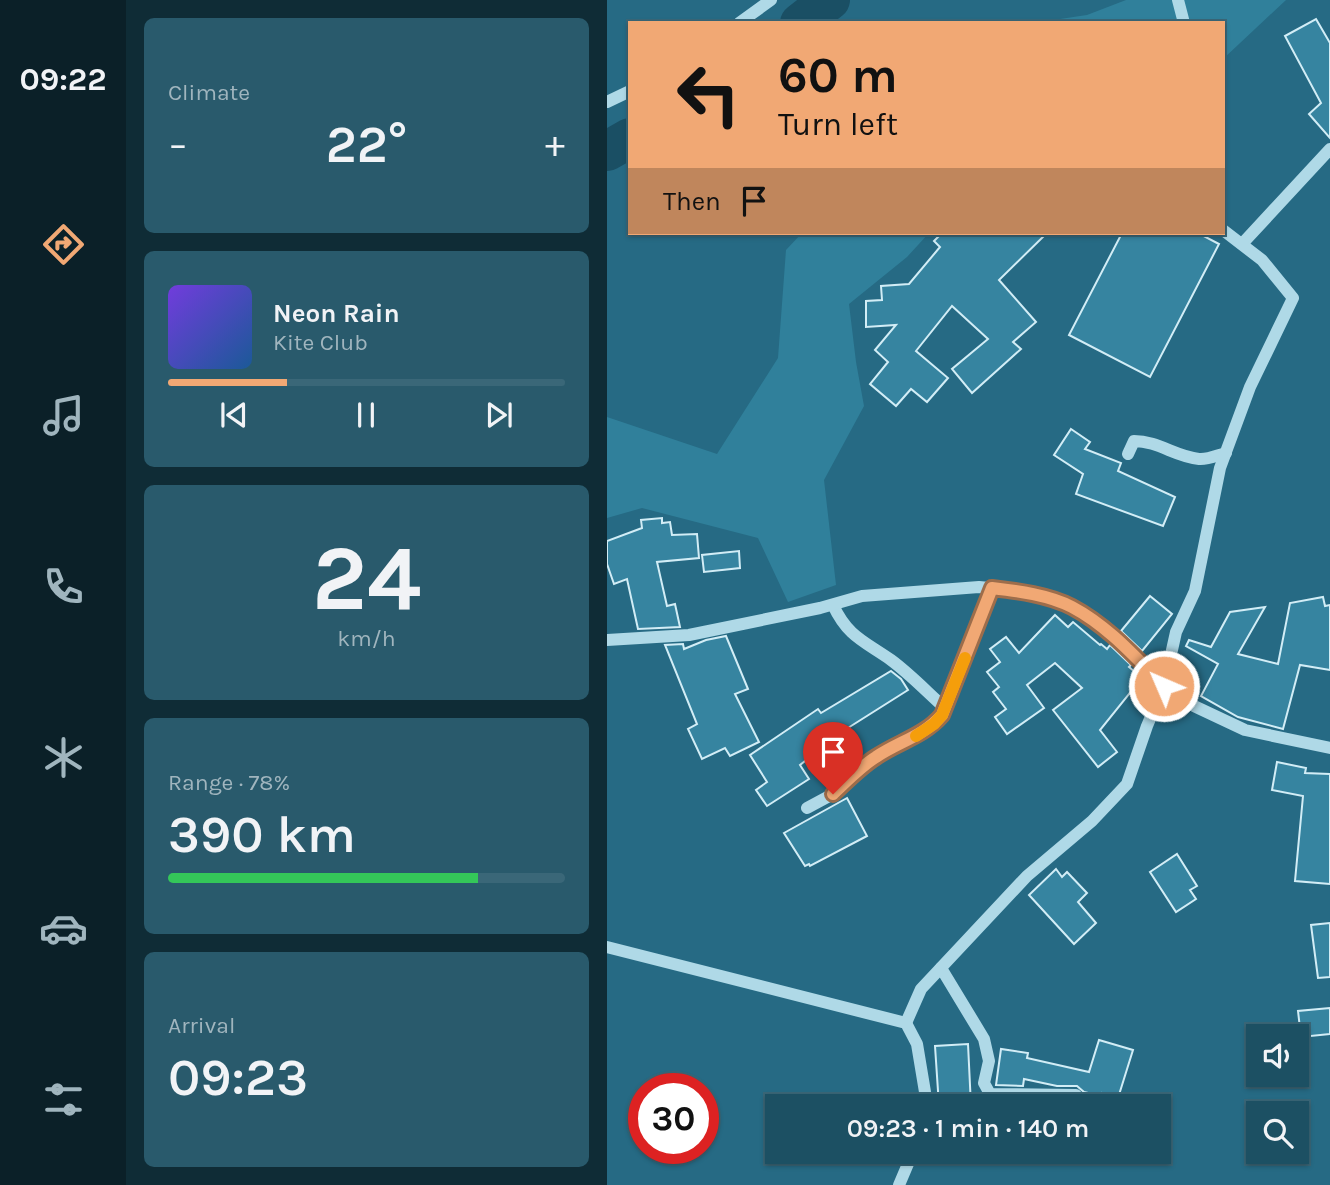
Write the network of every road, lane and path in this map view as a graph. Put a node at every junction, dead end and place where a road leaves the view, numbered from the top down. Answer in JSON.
{"nodes":[{"id":1,"x":771,"y":0,"type":"edge"},
{"id":2,"x":1178,"y":0,"type":"edge"},
{"id":3,"x":742,"y":21,"type":"edge"},
{"id":4,"x":1183,"y":21,"type":"edge"},
{"id":5,"x":628,"y":92,"type":"edge"},
{"id":6,"x":607,"y":102,"type":"edge"},
{"id":7,"x":1330,"y":149,"type":"edge"},
{"id":8,"x":1225,"y":231,"type":"edge"},
{"id":9,"x":1242,"y":244,"type":"junction"},
{"id":10,"x":1226,"y":453,"type":"junction"},
{"id":11,"x":1128,"y":454,"type":"dead end"},
{"id":12,"x":992,"y":588,"type":"junction"},
{"id":13,"x":833,"y":605,"type":"junction"},
{"id":14,"x":607,"y":640,"type":"edge"},
{"id":15,"x":1164,"y":686,"type":"junction"},
{"id":16,"x":945,"y":708,"type":"junction"},
{"id":17,"x":1330,"y":748,"type":"edge"},
{"id":18,"x":807,"y":808,"type":"dead end"},
{"id":19,"x":607,"y":947,"type":"edge"},
{"id":20,"x":941,"y":968,"type":"junction"},
{"id":21,"x":906,"y":1024,"type":"junction"},
{"id":22,"x":925,"y":1094,"type":"edge"},
{"id":23,"x":990,"y":1094,"type":"edge"},
{"id":24,"x":908,"y":1164,"type":"edge"},
{"id":25,"x":899,"y":1185,"type":"edge"}],
"edges":[{"from":1,"to":3,"type":"street"},
{"from":2,"to":4,"type":"street"},
{"from":5,"to":6,"type":"street"},
{"from":7,"to":9,"type":"street"},
{"from":8,"to":9,"type":"street"},
{"from":9,"to":10,"type":"street"},
{"from":10,"to":11,"type":"street"},
{"from":10,"to":15,"type":"street"},
{"from":12,"to":13,"type":"street"},
{"from":12,"to":15,"type":"street"},
{"from":12,"to":16,"type":"street"},
{"from":13,"to":14,"type":"street"},
{"from":13,"to":16,"type":"street"},
{"from":15,"to":17,"type":"street"},
{"from":15,"to":20,"type":"street"},
{"from":16,"to":18,"type":"street"},
{"from":19,"to":21,"type":"street"},
{"from":20,"to":21,"type":"street"},
{"from":20,"to":23,"type":"street"},
{"from":21,"to":22,"type":"street"},
{"from":24,"to":25,"type":"street"}]}
